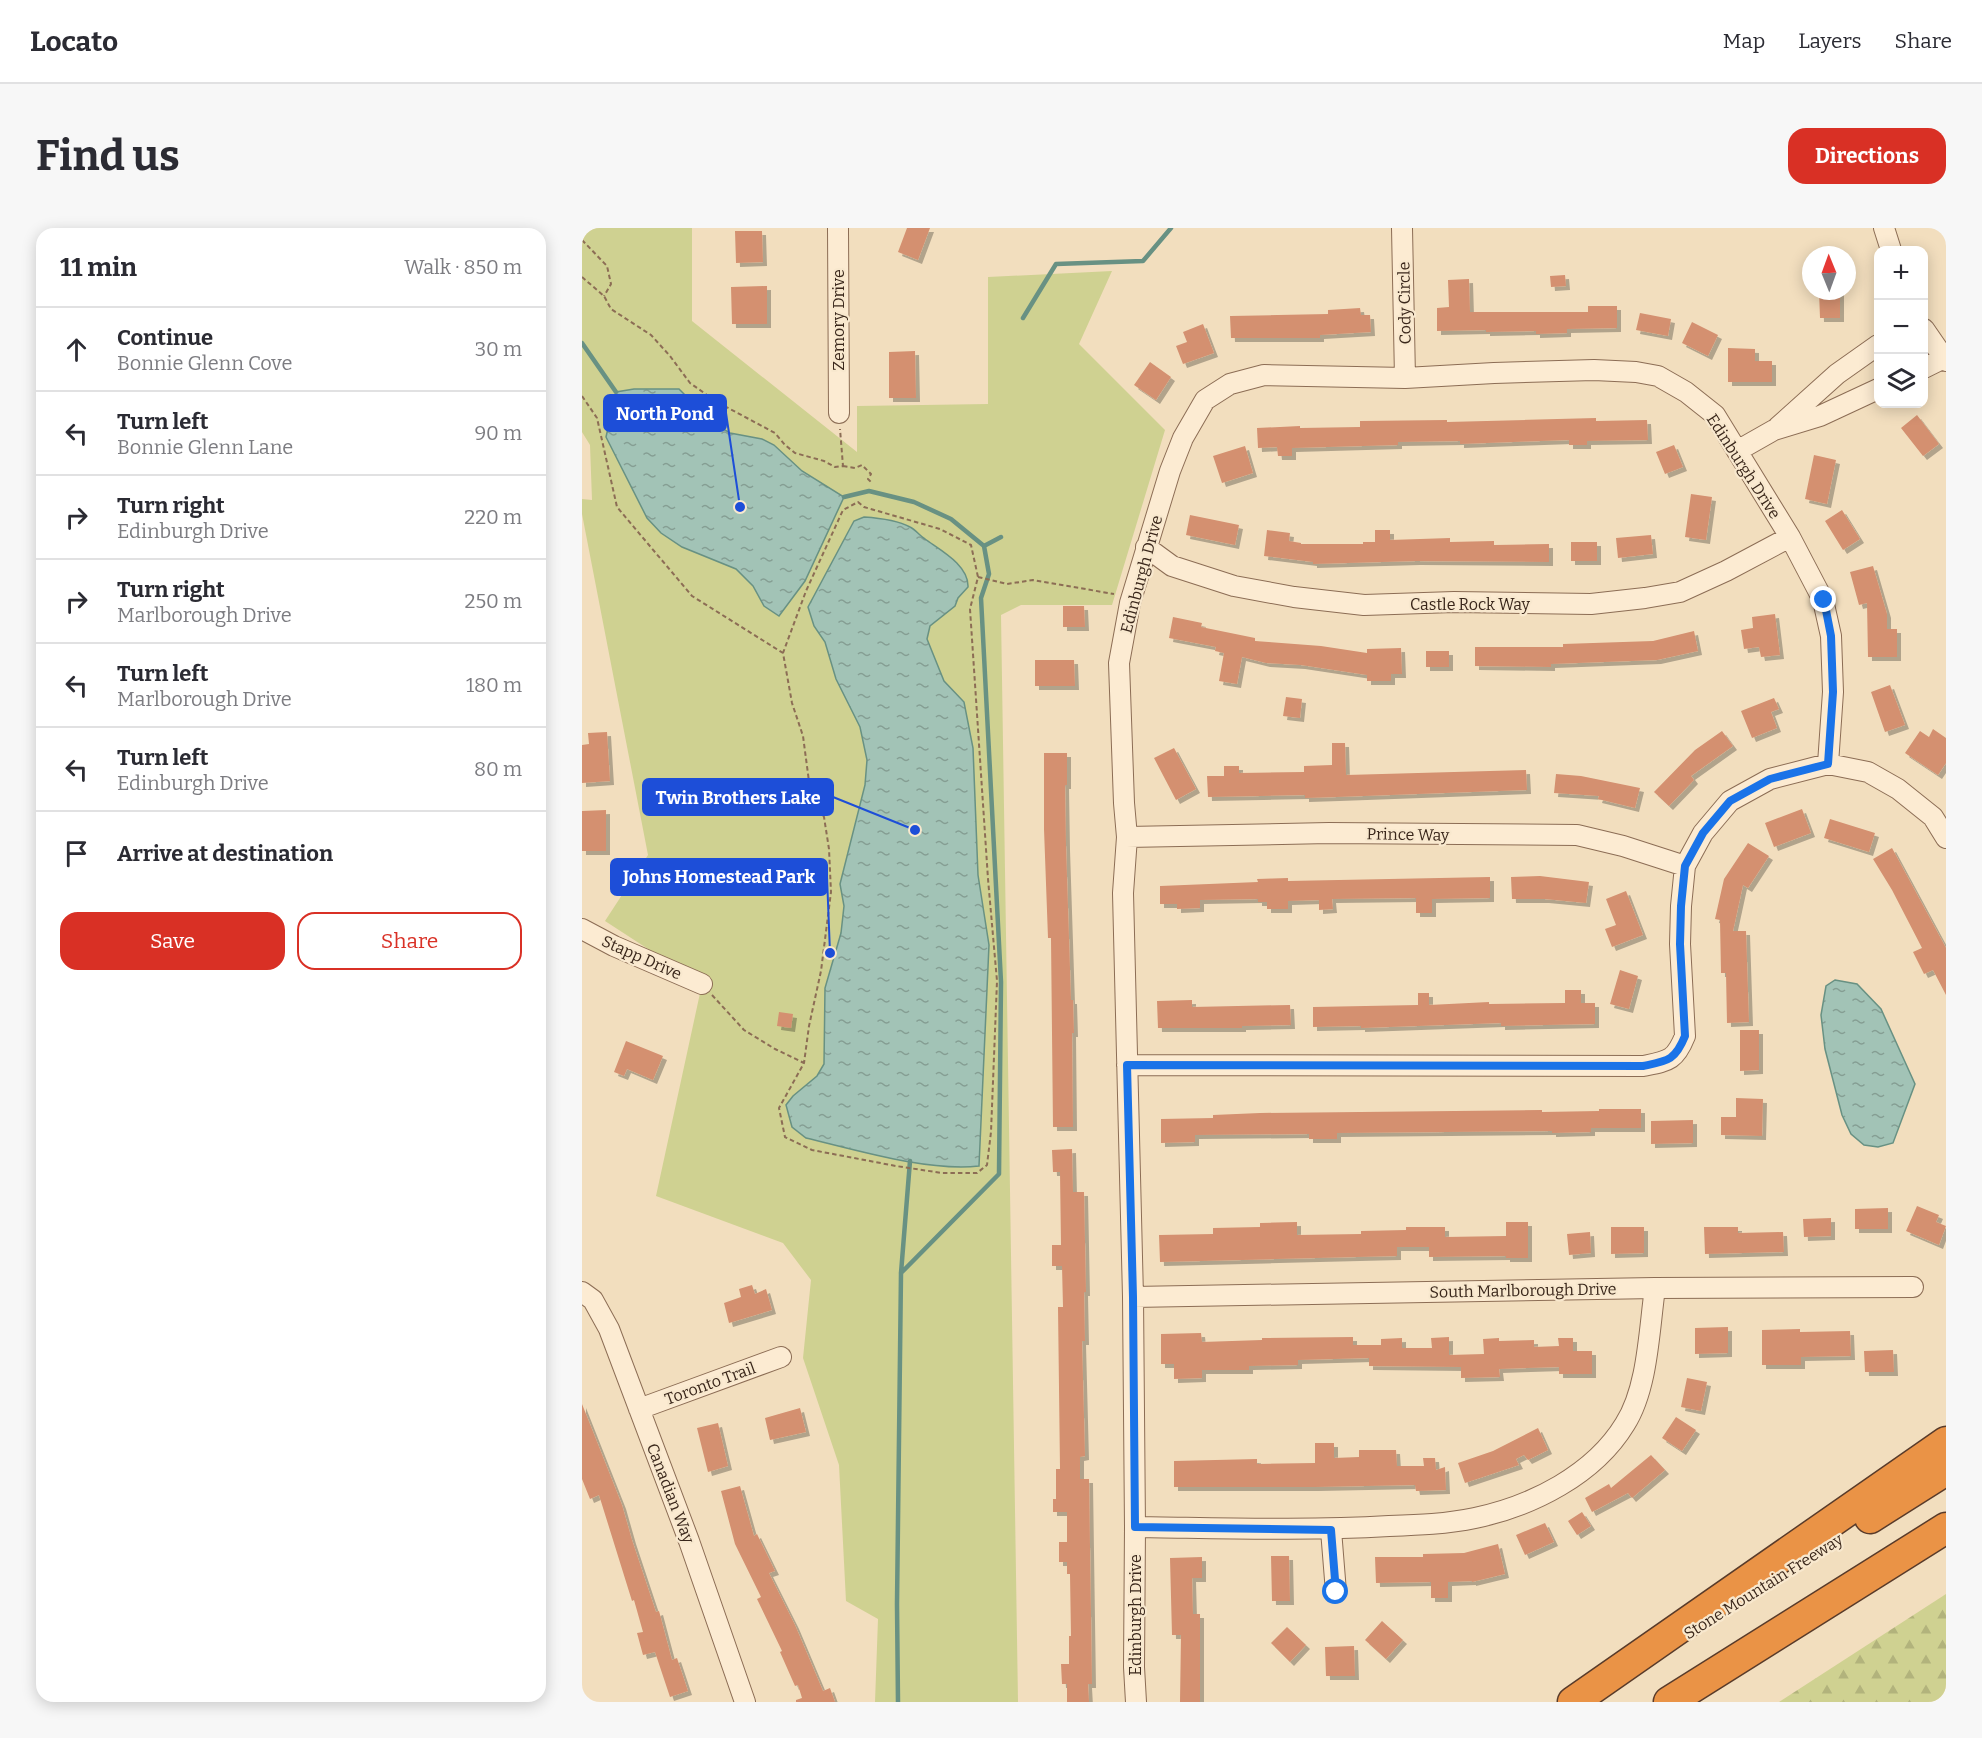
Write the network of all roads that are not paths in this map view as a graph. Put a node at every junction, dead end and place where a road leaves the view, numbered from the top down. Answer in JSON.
{"nodes":[{"id":1,"x":838,"y":228,"type":"edge"},
{"id":2,"x":1402,"y":228,"type":"edge"},
{"id":3,"x":1884,"y":228,"type":"edge"},
{"id":4,"x":1890,"y":246,"type":"edge"},
{"id":5,"x":1939,"y":346,"type":"edge"},
{"id":6,"x":1874,"y":348,"type":"edge"},
{"id":7,"x":1928,"y":361,"type":"edge"},
{"id":8,"x":1405,"y":378,"type":"junction"},
{"id":9,"x":1874,"y":391,"type":"edge"},
{"id":10,"x":839,"y":413,"type":"road end"},
{"id":11,"x":1774,"y":430,"type":"junction"},
{"id":12,"x":1737,"y":451,"type":"junction"},
{"id":13,"x":1790,"y":537,"type":"junction"},
{"id":14,"x":1146,"y":548,"type":"junction"},
{"id":15,"x":1828,"y":764,"type":"junction"},
{"id":16,"x":1127,"y":837,"type":"junction"},
{"id":17,"x":1946,"y":838,"type":"edge"},
{"id":18,"x":1685,"y":866,"type":"junction"},
{"id":19,"x":582,"y":929,"type":"edge"},
{"id":20,"x":702,"y":984,"type":"road end"},
{"id":21,"x":1127,"y":1065,"type":"junction"},
{"id":22,"x":1913,"y":1287,"type":"dead end"},
{"id":23,"x":1655,"y":1288,"type":"junction"},
{"id":24,"x":582,"y":1292,"type":"edge"},
{"id":25,"x":1133,"y":1297,"type":"junction"},
{"id":26,"x":781,"y":1357,"type":"dead end"},
{"id":27,"x":639,"y":1409,"type":"junction"},
{"id":28,"x":1946,"y":1442,"type":"edge"},
{"id":29,"x":1946,"y":1470,"type":"edge"},
{"id":30,"x":1135,"y":1527,"type":"junction"},
{"id":31,"x":1946,"y":1528,"type":"edge"},
{"id":32,"x":1331,"y":1530,"type":"junction"},
{"id":33,"x":1336,"y":1592,"type":"dead end"},
{"id":34,"x":745,"y":1702,"type":"edge"},
{"id":35,"x":1136,"y":1702,"type":"edge"},
{"id":36,"x":1572,"y":1702,"type":"edge"},
{"id":37,"x":1581,"y":1702,"type":"edge"},
{"id":38,"x":1669,"y":1702,"type":"edge"}],
"edges":[{"from":1,"to":10,"type":"street","name":"Zemory Drive"},
{"from":2,"to":8,"type":"street","name":"Cody Circle"},
{"from":3,"to":4,"type":"street"},
{"from":5,"to":7,"type":"street"},
{"from":6,"to":11,"type":"street"},
{"from":8,"to":12,"type":"street","name":"Edinburgh Drive"},
{"from":8,"to":14,"type":"street","name":"Edinburgh Drive"},
{"from":9,"to":11,"type":"street"},
{"from":11,"to":12,"type":"street"},
{"from":12,"to":13,"type":"street","name":"Edinburgh Drive"},
{"from":13,"to":14,"type":"street","name":"Castle Rock Way"},
{"from":13,"to":15,"type":"street","name":"Edinburgh Drive"},
{"from":14,"to":16,"type":"street","name":"Edinburgh Drive"},
{"from":15,"to":17,"type":"street"},
{"from":15,"to":18,"type":"street"},
{"from":16,"to":18,"type":"street","name":"Prince Way"},
{"from":16,"to":21,"type":"street","name":"Edinburgh Drive"},
{"from":18,"to":21,"type":"street"},
{"from":19,"to":20,"type":"street","name":"Stapp Drive"},
{"from":21,"to":25,"type":"street","name":"Edinburgh Drive"},
{"from":22,"to":23,"type":"street","name":"South Marlborough Drive"},
{"from":23,"to":25,"type":"street","name":"South Marlborough Drive"},
{"from":23,"to":32,"type":"street"},
{"from":24,"to":27,"type":"street","name":"Canadian Way"},
{"from":25,"to":30,"type":"street","name":"Edinburgh Drive"},
{"from":26,"to":27,"type":"street","name":"Toronto Trail"},
{"from":27,"to":34,"type":"street","name":"Canadian Way"},
{"from":28,"to":36,"type":"highway"},
{"from":29,"to":37,"type":"highway","name":"Stone Mountain Freeway"},
{"from":30,"to":32,"type":"street"},
{"from":30,"to":35,"type":"street","name":"Edinburgh Drive"},
{"from":31,"to":38,"type":"highway"},
{"from":32,"to":33,"type":"street"}]}
